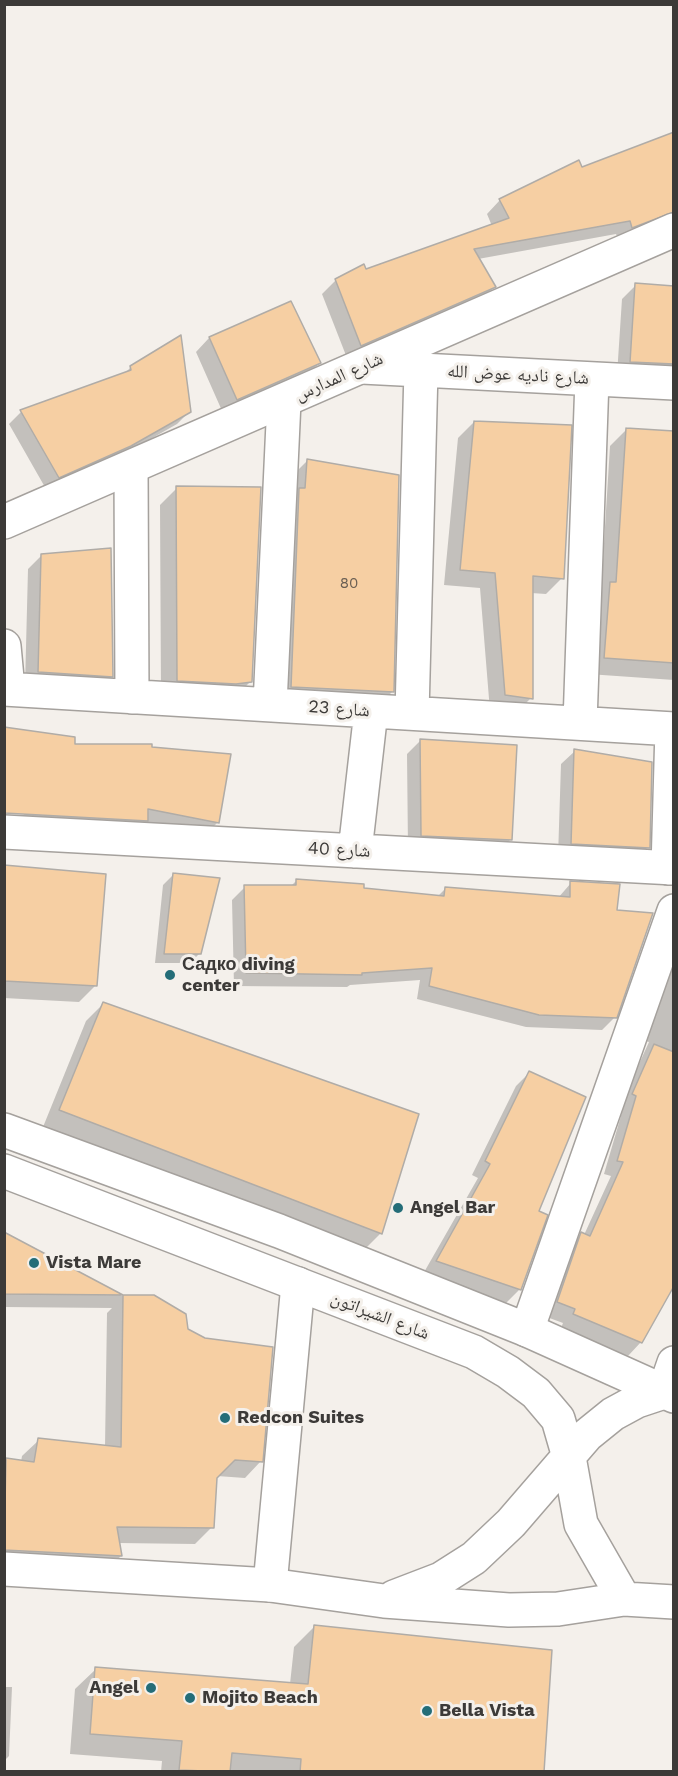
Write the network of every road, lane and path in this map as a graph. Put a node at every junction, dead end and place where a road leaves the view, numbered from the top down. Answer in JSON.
{"nodes":[{"id":1,"x":674,"y":230,"type":"edge"},
{"id":2,"x":362,"y":367,"type":"junction"},
{"id":3,"x":421,"y":370,"type":"junction"},
{"id":4,"x":592,"y":379,"type":"junction"},
{"id":5,"x":674,"y":383,"type":"edge"},
{"id":6,"x":284,"y":401,"type":"junction"},
{"id":7,"x":131,"y":468,"type":"junction"},
{"id":8,"x":4,"y":522,"type":"edge"},
{"id":9,"x":4,"y":646,"type":"edge"},
{"id":10,"x":7,"y":689,"type":"edge"},
{"id":11,"x":132,"y":697,"type":"junction"},
{"id":12,"x":270,"y":705,"type":"junction"},
{"id":13,"x":371,"y":711,"type":"junction"},
{"id":14,"x":412,"y":713,"type":"junction"},
{"id":15,"x":580,"y":723,"type":"junction"},
{"id":16,"x":673,"y":729,"type":"edge"},
{"id":17,"x":4,"y":832,"type":"edge"},
{"id":18,"x":356,"y":851,"type":"junction"},
{"id":19,"x":671,"y":868,"type":"edge"},
{"id":20,"x":674,"y":911,"type":"edge"},
{"id":21,"x":4,"y":1130,"type":"edge"},
{"id":22,"x":4,"y":1171,"type":"edge"},
{"id":23,"x":298,"y":1284,"type":"junction"},
{"id":24,"x":526,"y":1330,"type":"junction"},
{"id":25,"x":670,"y":1384,"type":"edge"},
{"id":26,"x":569,"y":1457,"type":"junction"},
{"id":27,"x":4,"y":1569,"type":"edge"},
{"id":28,"x":270,"y":1585,"type":"junction"},
{"id":29,"x":624,"y":1599,"type":"junction"},
{"id":30,"x":384,"y":1601,"type":"junction"},
{"id":31,"x":674,"y":1602,"type":"edge"}],
"edges":[{"from":1,"to":2,"type":"street","name":"شارع المدارس"},
{"from":2,"to":3,"type":"street","name":"شارع ناديه عوض الله"},
{"from":2,"to":6,"type":"street","name":"شارع المدارس"},
{"from":3,"to":4,"type":"street","name":"شارع ناديه عوض الله"},
{"from":3,"to":14,"type":"street"},
{"from":4,"to":5,"type":"street","name":"شارع ناديه عوض الله"},
{"from":4,"to":15,"type":"street"},
{"from":6,"to":7,"type":"street","name":"شارع المدارس"},
{"from":6,"to":12,"type":"street"},
{"from":7,"to":8,"type":"street","name":"شارع المدارس"},
{"from":7,"to":11,"type":"street"},
{"from":9,"to":10,"type":"street"},
{"from":10,"to":11,"type":"street","name":"شارع 23"},
{"from":11,"to":12,"type":"street","name":"شارع 23"},
{"from":12,"to":13,"type":"street","name":"شارع 23"},
{"from":13,"to":14,"type":"street","name":"شارع 23"},
{"from":13,"to":18,"type":"street"},
{"from":14,"to":15,"type":"street","name":"شارع 23"},
{"from":15,"to":16,"type":"street","name":"شارع 23"},
{"from":16,"to":19,"type":"street"},
{"from":17,"to":18,"type":"street","name":"شارع 40"},
{"from":18,"to":19,"type":"street","name":"شارع 40"},
{"from":20,"to":24,"type":"street"},
{"from":21,"to":24,"type":"street"},
{"from":22,"to":23,"type":"street","name":"شارع الشيراتون"},
{"from":23,"to":26,"type":"street","name":"شارع الشيراتون"},
{"from":23,"to":28,"type":"street"},
{"from":24,"to":25,"type":"street"},
{"from":25,"to":26,"type":"street"},
{"from":26,"to":29,"type":"street","name":"شارع الشيراتون"},
{"from":26,"to":30,"type":"street"},
{"from":27,"to":28,"type":"street"},
{"from":28,"to":30,"type":"street"},
{"from":29,"to":30,"type":"street"},
{"from":29,"to":31,"type":"street"}]}
